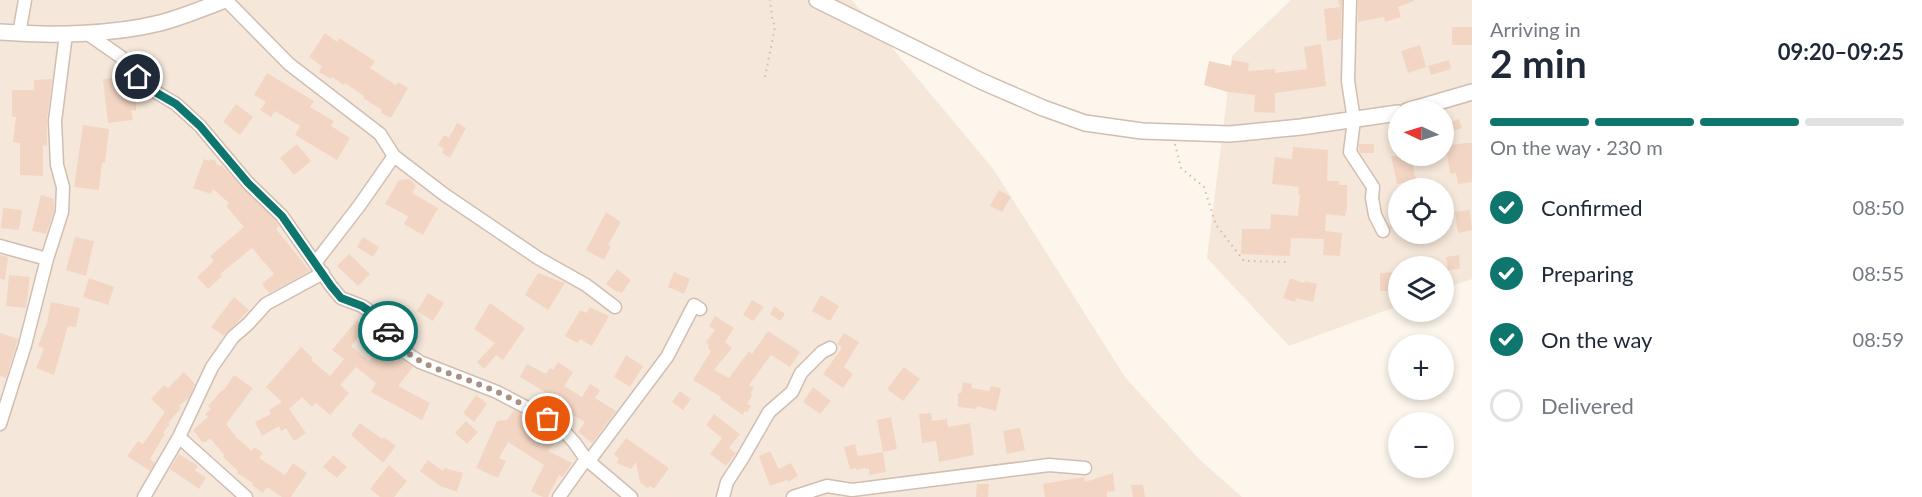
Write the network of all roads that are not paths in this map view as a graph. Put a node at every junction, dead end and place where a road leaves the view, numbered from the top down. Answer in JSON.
{"nodes":[{"id":1,"x":25,"y":0,"type":"edge"},
{"id":2,"x":226,"y":0,"type":"edge"},
{"id":3,"x":817,"y":0,"type":"edge"},
{"id":4,"x":1350,"y":0,"type":"edge"},
{"id":5,"x":0,"y":32,"type":"edge"},
{"id":6,"x":66,"y":33,"type":"junction"},
{"id":7,"x":19,"y":34,"type":"junction"},
{"id":8,"x":88,"y":34,"type":"junction"},
{"id":9,"x":1472,"y":92,"type":"edge"},
{"id":10,"x":1445,"y":100,"type":"edge"},
{"id":11,"x":1388,"y":115,"type":"edge"},
{"id":12,"x":1354,"y":120,"type":"junction"},
{"id":13,"x":394,"y":156,"type":"junction"},
{"id":14,"x":1383,"y":231,"type":"dead end"},
{"id":15,"x":0,"y":246,"type":"edge"},
{"id":16,"x":47,"y":259,"type":"junction"},
{"id":17,"x":315,"y":263,"type":"junction"},
{"id":18,"x":323,"y":273,"type":"junction"},
{"id":19,"x":615,"y":307,"type":"dead end"},
{"id":20,"x":700,"y":309,"type":"dead end"},
{"id":21,"x":830,"y":348,"type":"dead end"},
{"id":22,"x":0,"y":424,"type":"edge"},
{"id":23,"x":179,"y":437,"type":"junction"},
{"id":24,"x":587,"y":460,"type":"junction"},
{"id":25,"x":1085,"y":468,"type":"dead end"},
{"id":26,"x":144,"y":497,"type":"edge"},
{"id":27,"x":246,"y":497,"type":"edge"},
{"id":28,"x":559,"y":497,"type":"edge"},
{"id":29,"x":631,"y":497,"type":"edge"},
{"id":30,"x":723,"y":497,"type":"edge"},
{"id":31,"x":793,"y":497,"type":"edge"}],
"edges":[{"from":1,"to":7,"type":"street"},
{"from":2,"to":8,"type":"street"},
{"from":2,"to":13,"type":"street"},
{"from":3,"to":12,"type":"street"},
{"from":4,"to":12,"type":"street"},
{"from":5,"to":7,"type":"street"},
{"from":6,"to":7,"type":"street"},
{"from":6,"to":8,"type":"street"},
{"from":6,"to":16,"type":"street"},
{"from":8,"to":17,"type":"street"},
{"from":9,"to":10,"type":"street"},
{"from":11,"to":12,"type":"street"},
{"from":12,"to":14,"type":"street"},
{"from":13,"to":17,"type":"street"},
{"from":13,"to":19,"type":"street"},
{"from":15,"to":16,"type":"street"},
{"from":16,"to":22,"type":"street"},
{"from":17,"to":18,"type":"street"},
{"from":18,"to":23,"type":"street"},
{"from":18,"to":24,"type":"street"},
{"from":20,"to":24,"type":"street"},
{"from":21,"to":30,"type":"street"},
{"from":23,"to":26,"type":"street"},
{"from":23,"to":27,"type":"street"},
{"from":24,"to":28,"type":"street"},
{"from":24,"to":29,"type":"street"},
{"from":25,"to":31,"type":"street"}]}
